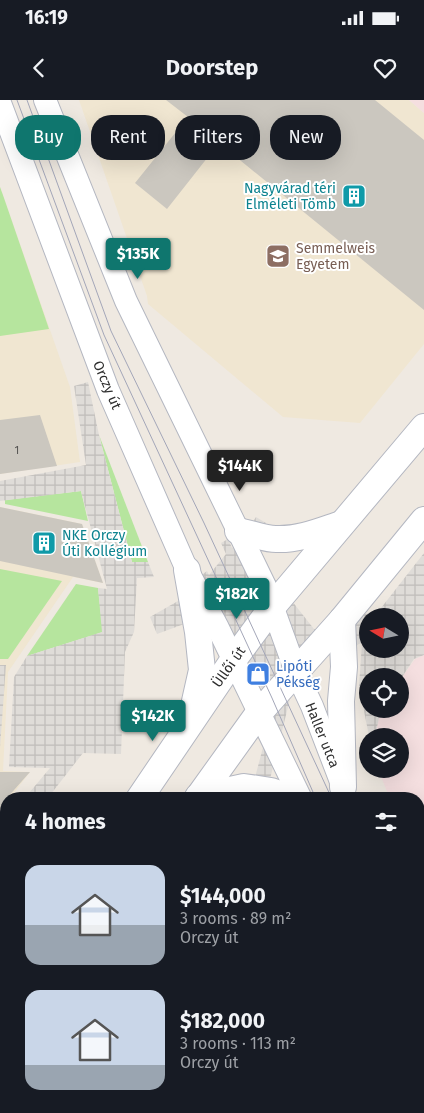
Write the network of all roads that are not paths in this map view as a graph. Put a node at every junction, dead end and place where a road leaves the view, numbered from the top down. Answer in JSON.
{"nodes":[{"id":1,"x":46,"y":100,"type":"edge"},
{"id":2,"x":0,"y":103,"type":"edge"},
{"id":3,"x":424,"y":426,"type":"edge"},
{"id":4,"x":424,"y":520,"type":"edge"},
{"id":5,"x":341,"y":524,"type":"junction"},
{"id":6,"x":238,"y":531,"type":"junction"},
{"id":7,"x":187,"y":570,"type":"junction"},
{"id":8,"x":273,"y":606,"type":"junction"},
{"id":9,"x":342,"y":620,"type":"junction"},
{"id":10,"x":234,"y":659,"type":"junction"},
{"id":11,"x":296,"y":672,"type":"junction"},
{"id":12,"x":258,"y":714,"type":"junction"},
{"id":13,"x":190,"y":724,"type":"junction"},
{"id":14,"x":144,"y":792,"type":"edge"},
{"id":15,"x":202,"y":792,"type":"edge"},
{"id":16,"x":223,"y":792,"type":"edge"},
{"id":17,"x":274,"y":792,"type":"edge"},
{"id":18,"x":297,"y":792,"type":"edge"},
{"id":19,"x":345,"y":792,"type":"edge"},
{"id":20,"x":345,"y":792,"type":"edge"}],
"edges":[{"from":1,"to":6,"type":"street"},
{"from":2,"to":7,"type":"street","name":"Orczy út"},
{"from":3,"to":5,"type":"main road","name":"Üllői út"},
{"from":4,"to":9,"type":"main road"},
{"from":5,"to":6,"type":"main road"},
{"from":5,"to":8,"type":"main road","name":"Üllői út"},
{"from":6,"to":8,"type":"street"},
{"from":7,"to":10,"type":"street","name":"Orczy út"},
{"from":7,"to":13,"type":"main road"},
{"from":8,"to":10,"type":"main road","name":"Üllői út"},
{"from":8,"to":11,"type":"street","name":"Haller utca"},
{"from":9,"to":11,"type":"main road"},
{"from":9,"to":19,"type":"main road"},
{"from":10,"to":12,"type":"street","name":"Orczy út"},
{"from":10,"to":13,"type":"main road","name":"Üllői út"},
{"from":11,"to":12,"type":"main road"},
{"from":11,"to":20,"type":"street","name":"Haller utca"},
{"from":12,"to":15,"type":"main road"},
{"from":12,"to":18,"type":"street"},
{"from":13,"to":14,"type":"main road","name":"Üllői út"},
{"from":16,"to":17,"type":"main road"}]}
